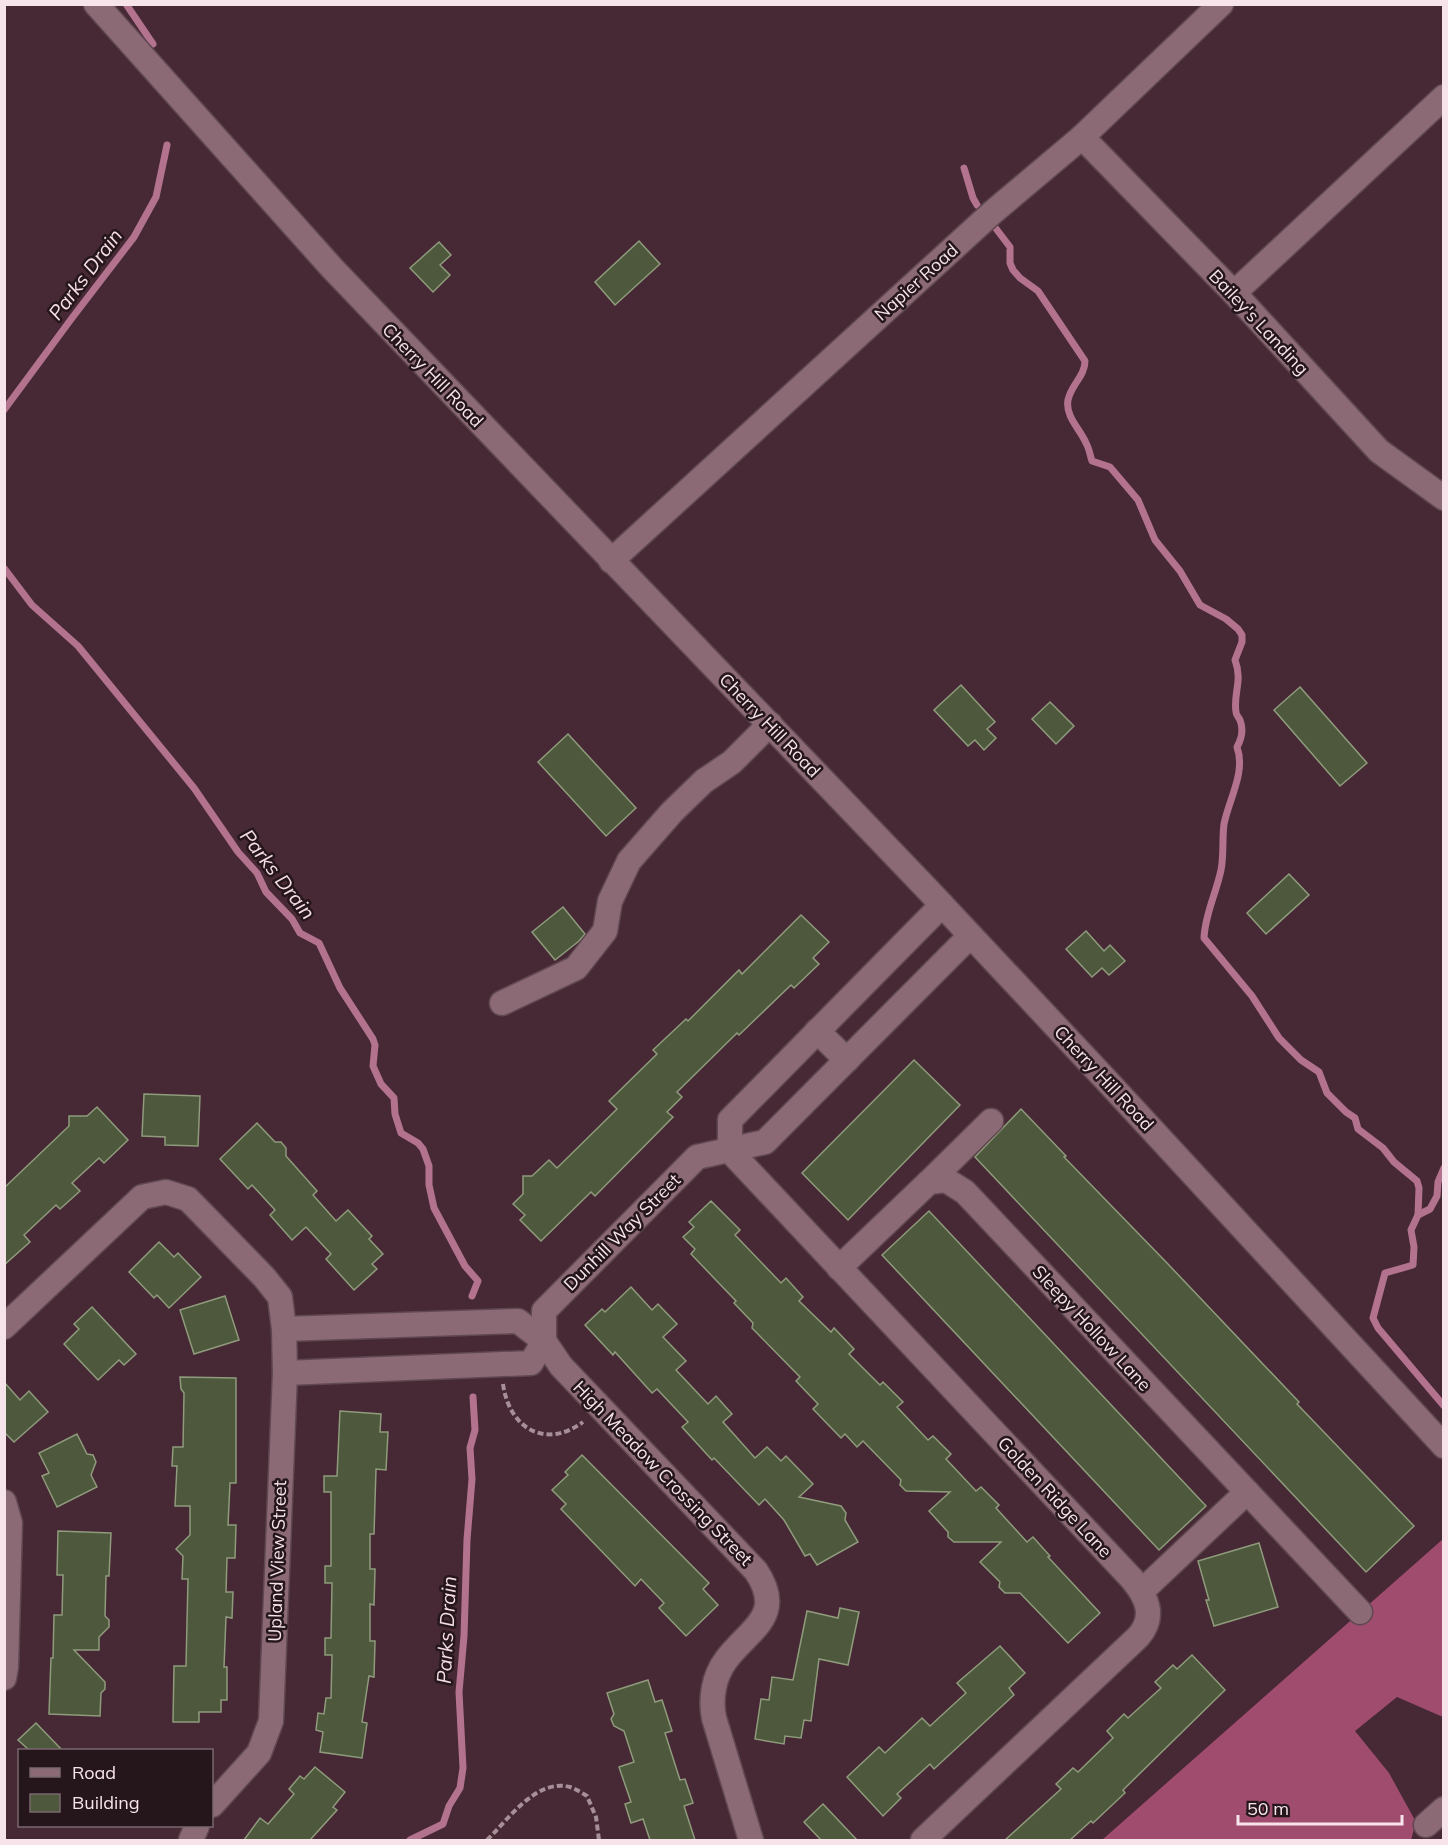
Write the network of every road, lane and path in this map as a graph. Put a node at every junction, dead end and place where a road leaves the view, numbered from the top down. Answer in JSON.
{"nodes":[{"id":1,"x":96,"y":4,"type":"edge"},
{"id":2,"x":1221,"y":4,"type":"edge"},
{"id":3,"x":1443,"y":97,"type":"edge"},
{"id":4,"x":1082,"y":137,"type":"junction"},
{"id":5,"x":1234,"y":293,"type":"junction"},
{"id":6,"x":1443,"y":498,"type":"edge"},
{"id":7,"x":611,"y":561,"type":"junction"},
{"id":8,"x":770,"y":724,"type":"junction"},
{"id":9,"x":942,"y":905,"type":"junction"},
{"id":10,"x":970,"y":936,"type":"junction"},
{"id":11,"x":502,"y":1003,"type":"dead end"},
{"id":12,"x":817,"y":1031,"type":"junction"},
{"id":13,"x":847,"y":1060,"type":"junction"},
{"id":14,"x":991,"y":1121,"type":"dead end"},
{"id":15,"x":730,"y":1151,"type":"junction"},
{"id":16,"x":929,"y":1182,"type":"junction"},
{"id":17,"x":839,"y":1268,"type":"junction"},
{"id":18,"x":4,"y":1327,"type":"edge"},
{"id":19,"x":284,"y":1329,"type":"junction"},
{"id":20,"x":544,"y":1341,"type":"junction"},
{"id":21,"x":285,"y":1373,"type":"junction"},
{"id":22,"x":503,"y":1375,"type":"dead end"},
{"id":23,"x":584,"y":1421,"type":"dead end"},
{"id":24,"x":1443,"y":1446,"type":"edge"},
{"id":25,"x":1247,"y":1492,"type":"junction"},
{"id":26,"x":4,"y":1502,"type":"edge"},
{"id":27,"x":1142,"y":1591,"type":"junction"},
{"id":28,"x":1360,"y":1612,"type":"dead end"},
{"id":29,"x":4,"y":1678,"type":"edge"},
{"id":30,"x":213,"y":1803,"type":"edge"},
{"id":31,"x":487,"y":1840,"type":"edge"},
{"id":32,"x":599,"y":1840,"type":"edge"},
{"id":33,"x":751,"y":1840,"type":"edge"},
{"id":34,"x":923,"y":1840,"type":"edge"}],
"edges":[{"from":1,"to":7,"type":"street","name":"Cherry Hill Road"},
{"from":2,"to":4,"type":"street","name":"Napier Road"},
{"from":3,"to":5,"type":"street"},
{"from":4,"to":5,"type":"street","name":"Bailey's Landing"},
{"from":4,"to":7,"type":"street","name":"Napier Road"},
{"from":5,"to":6,"type":"street","name":"Bailey's Landing"},
{"from":7,"to":8,"type":"street","name":"Cherry Hill Road"},
{"from":8,"to":9,"type":"street","name":"Cherry Hill Road"},
{"from":8,"to":11,"type":"street"},
{"from":9,"to":10,"type":"street","name":"Cherry Hill Road"},
{"from":9,"to":12,"type":"street"},
{"from":10,"to":13,"type":"street","name":"Dunhill Way Street"},
{"from":10,"to":24,"type":"street","name":"Cherry Hill Road"},
{"from":12,"to":13,"type":"street"},
{"from":12,"to":15,"type":"street"},
{"from":13,"to":15,"type":"street","name":"Dunhill Way Street"},
{"from":14,"to":16,"type":"street"},
{"from":15,"to":17,"type":"street","name":"Golden Ridge Lane"},
{"from":15,"to":20,"type":"street","name":"Dunhill Way Street"},
{"from":16,"to":17,"type":"street"},
{"from":16,"to":25,"type":"street","name":"Sleepy Hollow Lane"},
{"from":17,"to":27,"type":"street","name":"Golden Ridge Lane"},
{"from":18,"to":19,"type":"street","name":"Upland View Street"},
{"from":19,"to":20,"type":"street"},
{"from":19,"to":21,"type":"street","name":"Upland View Street"},
{"from":20,"to":21,"type":"street"},
{"from":20,"to":33,"type":"street","name":"High Meadow Crossing Street"},
{"from":21,"to":30,"type":"street","name":"Upland View Street"},
{"from":22,"to":23,"type":"path"},
{"from":25,"to":27,"type":"street"},
{"from":25,"to":28,"type":"street","name":"Sleepy Hollow Lane"},
{"from":26,"to":29,"type":"street"},
{"from":27,"to":34,"type":"street"},
{"from":31,"to":32,"type":"path"}]}
